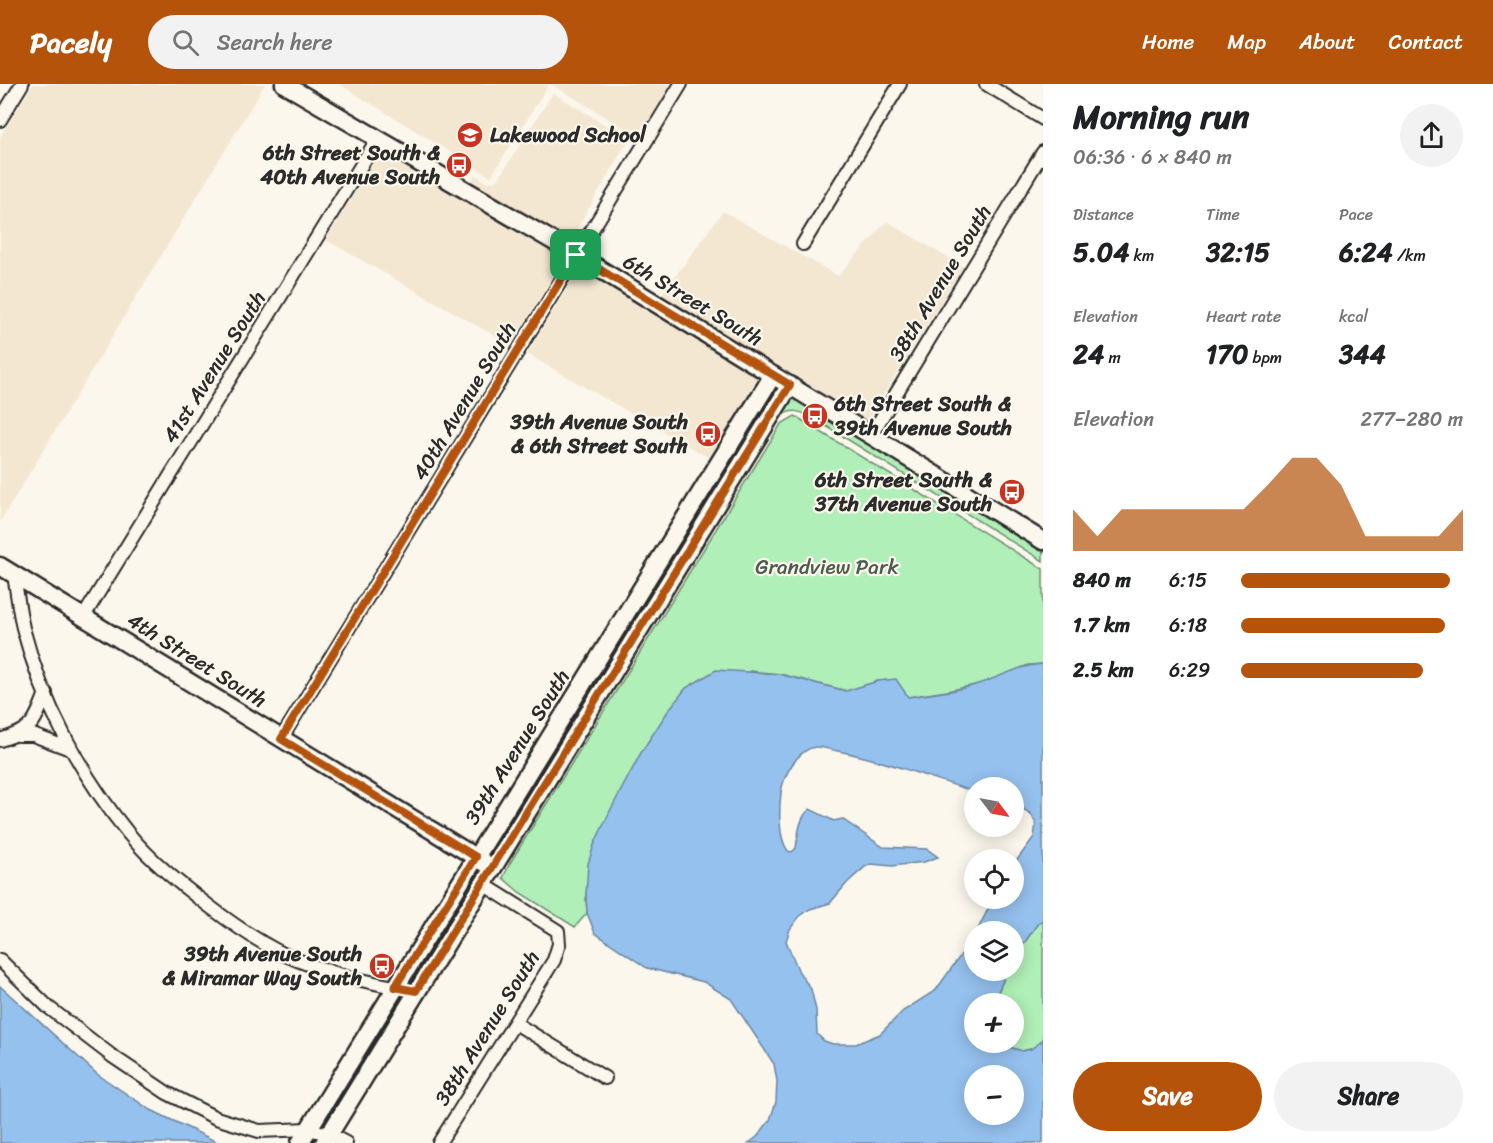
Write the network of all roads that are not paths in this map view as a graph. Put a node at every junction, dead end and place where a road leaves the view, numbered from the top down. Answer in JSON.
{"nodes":[{"id":1,"x":284,"y":84,"type":"edge"},
{"id":2,"x":681,"y":84,"type":"edge"},
{"id":3,"x":900,"y":84,"type":"edge"},
{"id":4,"x":986,"y":84,"type":"edge"},
{"id":5,"x":17,"y":86,"type":"edge"},
{"id":6,"x":1043,"y":119,"type":"edge"},
{"id":7,"x":0,"y":120,"type":"edge"},
{"id":8,"x":378,"y":138,"type":"junction"},
{"id":9,"x":1043,"y":152,"type":"edge"},
{"id":10,"x":804,"y":244,"type":"dead end"},
{"id":11,"x":576,"y":255,"type":"junction"},
{"id":12,"x":773,"y":375,"type":"junction"},
{"id":13,"x":790,"y":385,"type":"junction"},
{"id":14,"x":871,"y":435,"type":"junction"},
{"id":15,"x":1043,"y":541,"type":"edge"},
{"id":16,"x":7,"y":570,"type":"edge"},
{"id":17,"x":84,"y":616,"type":"junction"},
{"id":18,"x":46,"y":693,"type":"junction"},
{"id":19,"x":18,"y":735,"type":"junction"},
{"id":20,"x":281,"y":739,"type":"junction"},
{"id":21,"x":0,"y":740,"type":"edge"},
{"id":22,"x":70,"y":749,"type":"junction"},
{"id":23,"x":476,"y":857,"type":"junction"},
{"id":24,"x":493,"y":868,"type":"junction"},
{"id":25,"x":483,"y":884,"type":"junction"},
{"id":26,"x":0,"y":960,"type":"edge"},
{"id":27,"x":395,"y":987,"type":"junction"},
{"id":28,"x":416,"y":991,"type":"junction"},
{"id":29,"x":515,"y":1023,"type":"junction"},
{"id":30,"x":605,"y":1078,"type":"dead end"},
{"id":31,"x":304,"y":1136,"type":"edge"},
{"id":32,"x":326,"y":1138,"type":"edge"},
{"id":33,"x":346,"y":1143,"type":"edge"},
{"id":34,"x":439,"y":1143,"type":"edge"}],
"edges":[{"from":1,"to":8,"type":"street","name":"6th Street South"},
{"from":2,"to":11,"type":"street","name":"40th Avenue South"},
{"from":3,"to":10,"type":"street"},
{"from":4,"to":6,"type":"street"},
{"from":5,"to":7,"type":"street"},
{"from":8,"to":11,"type":"street","name":"6th Street South"},
{"from":8,"to":17,"type":"street","name":"41st Avenue South"},
{"from":9,"to":14,"type":"street","name":"38th Avenue South"},
{"from":11,"to":12,"type":"street","name":"6th Street South"},
{"from":11,"to":20,"type":"street","name":"40th Avenue South"},
{"from":12,"to":13,"type":"street","name":"6th Street South"},
{"from":12,"to":23,"type":"street","name":"39th Avenue South"},
{"from":13,"to":14,"type":"street","name":"6th Street South"},
{"from":13,"to":24,"type":"street","name":"39th Avenue South"},
{"from":14,"to":15,"type":"street","name":"6th Street South"},
{"from":16,"to":17,"type":"street","name":"4th Street South"},
{"from":16,"to":18,"type":"street"},
{"from":17,"to":20,"type":"street","name":"4th Street South"},
{"from":18,"to":19,"type":"street"},
{"from":18,"to":22,"type":"street"},
{"from":19,"to":21,"type":"street"},
{"from":19,"to":22,"type":"street"},
{"from":20,"to":23,"type":"street","name":"4th Street South"},
{"from":22,"to":27,"type":"street"},
{"from":23,"to":24,"type":"street","name":"4th Street South"},
{"from":23,"to":27,"type":"street","name":"39th Avenue South"},
{"from":24,"to":25,"type":"street","name":"39th Avenue South"},
{"from":25,"to":28,"type":"street","name":"39th Avenue South"},
{"from":25,"to":29,"type":"street","name":"38th Avenue South"},
{"from":26,"to":31,"type":"street"},
{"from":27,"to":28,"type":"street"},
{"from":27,"to":31,"type":"street","name":"39th Avenue South"},
{"from":28,"to":32,"type":"street","name":"39th Avenue South"},
{"from":29,"to":30,"type":"street"},
{"from":29,"to":34,"type":"street","name":"38th Avenue South"},
{"from":31,"to":32,"type":"street"},
{"from":32,"to":33,"type":"street"}]}
